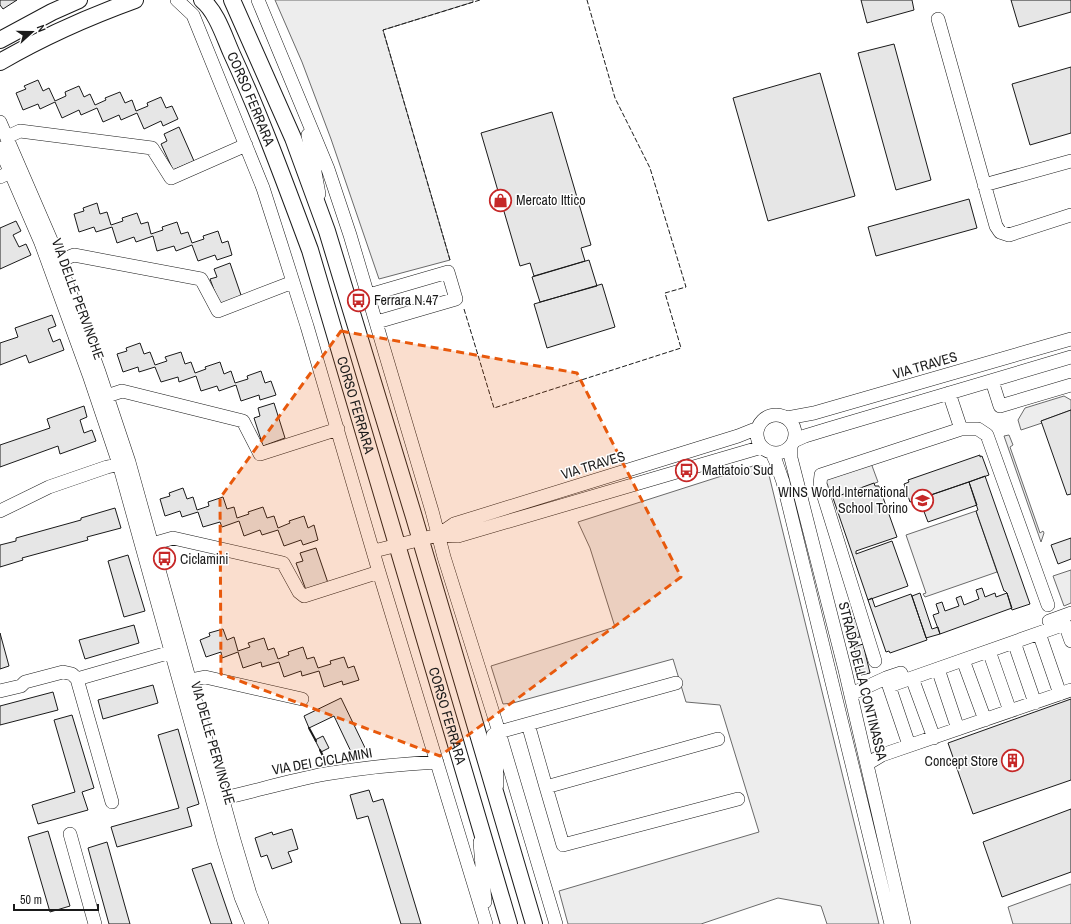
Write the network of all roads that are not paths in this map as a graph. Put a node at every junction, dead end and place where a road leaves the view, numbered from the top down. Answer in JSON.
{"nodes":[{"id":1,"x":80,"y":0,"type":"edge"},
{"id":2,"x":135,"y":0,"type":"edge"},
{"id":3,"x":177,"y":0,"type":"edge"},
{"id":4,"x":202,"y":0,"type":"edge"},
{"id":5,"x":232,"y":0,"type":"edge"},
{"id":6,"x":258,"y":0,"type":"edge"},
{"id":7,"x":938,"y":19,"type":"dead end"},
{"id":8,"x":0,"y":40,"type":"edge"},
{"id":9,"x":0,"y":62,"type":"edge"},
{"id":10,"x":303,"y":108,"type":"junction"},
{"id":11,"x":0,"y":122,"type":"edge"},
{"id":12,"x":3,"y":142,"type":"edge"},
{"id":13,"x":246,"y":145,"type":"junction"},
{"id":14,"x":1071,"y":162,"type":"edge"},
{"id":15,"x":6,"y":175,"type":"edge"},
{"id":16,"x":984,"y":185,"type":"junction"},
{"id":17,"x":1071,"y":215,"type":"edge"},
{"id":18,"x":327,"y":231,"type":"junction"},
{"id":19,"x":59,"y":261,"type":"junction"},
{"id":20,"x":293,"y":282,"type":"junction"},
{"id":21,"x":368,"y":295,"type":"junction"},
{"id":22,"x":377,"y":322,"type":"junction"},
{"id":23,"x":1071,"y":339,"type":"edge"},
{"id":24,"x":1071,"y":357,"type":"edge"},
{"id":25,"x":992,"y":381,"type":"junction"},
{"id":26,"x":1071,"y":385,"type":"edge"},
{"id":27,"x":949,"y":393,"type":"junction"},
{"id":28,"x":107,"y":396,"type":"junction"},
{"id":29,"x":787,"y":418,"type":"junction"},
{"id":30,"x":338,"y":428,"type":"junction"},
{"id":31,"x":758,"y":428,"type":"junction"},
{"id":32,"x":961,"y":429,"type":"junction"},
{"id":33,"x":792,"y":444,"type":"junction"},
{"id":34,"x":767,"y":450,"type":"junction"},
{"id":35,"x":124,"y":463,"type":"junction"},
{"id":36,"x":0,"y":512,"type":"edge"},
{"id":37,"x":438,"y":535,"type":"junction"},
{"id":38,"x":421,"y":540,"type":"junction"},
{"id":39,"x":152,"y":544,"type":"junction"},
{"id":40,"x":397,"y":545,"type":"junction"},
{"id":41,"x":374,"y":551,"type":"junction"},
{"id":42,"x":380,"y":572,"type":"junction"},
{"id":43,"x":1048,"y":605,"type":"dead end"},
{"id":44,"x":1071,"y":613,"type":"edge"},
{"id":45,"x":1039,"y":633,"type":"junction"},
{"id":46,"x":1071,"y":641,"type":"edge"},
{"id":47,"x":1014,"y":642,"type":"junction"},
{"id":48,"x":176,"y":651,"type":"junction"},
{"id":49,"x":989,"y":651,"type":"junction"},
{"id":50,"x":963,"y":660,"type":"junction"},
{"id":51,"x":875,"y":661,"type":"dead end"},
{"id":52,"x":938,"y":669,"type":"junction"},
{"id":53,"x":912,"y":678,"type":"junction"},
{"id":54,"x":77,"y":679,"type":"junction"},
{"id":55,"x":190,"y":680,"type":"junction"},
{"id":56,"x":676,"y":683,"type":"dead end"},
{"id":57,"x":0,"y":691,"type":"edge"},
{"id":58,"x":1066,"y":692,"type":"edge"},
{"id":59,"x":851,"y":694,"type":"junction"},
{"id":60,"x":302,"y":699,"type":"dead end"},
{"id":61,"x":1035,"y":702,"type":"junction"},
{"id":62,"x":490,"y":703,"type":"junction"},
{"id":63,"x":1010,"y":711,"type":"junction"},
{"id":64,"x":985,"y":720,"type":"junction"},
{"id":65,"x":528,"y":724,"type":"junction"},
{"id":66,"x":958,"y":729,"type":"junction"},
{"id":67,"x":499,"y":732,"type":"junction"},
{"id":68,"x":934,"y":738,"type":"junction"},
{"id":69,"x":718,"y":739,"type":"dead end"},
{"id":70,"x":909,"y":745,"type":"junction"},
{"id":71,"x":437,"y":762,"type":"junction"},
{"id":72,"x":867,"y":764,"type":"junction"},
{"id":73,"x":546,"y":787,"type":"junction"},
{"id":74,"x":218,"y":799,"type":"junction"},
{"id":75,"x":497,"y":799,"type":"junction"},
{"id":76,"x":738,"y":799,"type":"dead end"},
{"id":77,"x":112,"y":802,"type":"dead end"},
{"id":78,"x":479,"y":822,"type":"junction"},
{"id":79,"x":70,"y":834,"type":"dead end"},
{"id":80,"x":229,"y":841,"type":"junction"},
{"id":81,"x":486,"y":923,"type":"edge"},
{"id":82,"x":95,"y":924,"type":"edge"},
{"id":83,"x":252,"y":924,"type":"edge"},
{"id":84,"x":262,"y":924,"type":"edge"},
{"id":85,"x":509,"y":924,"type":"edge"},
{"id":86,"x":534,"y":924,"type":"edge"},
{"id":87,"x":556,"y":924,"type":"edge"},
{"id":88,"x":891,"y":924,"type":"edge"},
{"id":89,"x":904,"y":924,"type":"edge"}],
"edges":[{"from":1,"to":8,"type":"main road"},
{"from":2,"to":9,"type":"main road"},
{"from":3,"to":13,"type":"street","name":"CORSO FERRARA"},
{"from":4,"to":40,"type":"main road","name":"CORSO FERRARA"},
{"from":5,"to":18,"type":"main road","name":"CORSO FERRARA"},
{"from":6,"to":10,"type":"street","name":"CORSO FERRARA"},
{"from":7,"to":16,"type":"street"},
{"from":10,"to":18,"type":"street","name":"CORSO FERRARA"},
{"from":10,"to":21,"type":"street","name":"CORSO FERRARA"},
{"from":11,"to":12,"type":"street","name":"VIA DELLE PERVINCHE"},
{"from":12,"to":13,"type":"street","name":"CORSO FERRARA"},
{"from":12,"to":15,"type":"street","name":"VIA DELLE PERVINCHE"},
{"from":12,"to":19,"type":"street","name":"VIA DELLE PERVINCHE"},
{"from":13,"to":20,"type":"street","name":"CORSO FERRARA"},
{"from":14,"to":16,"type":"street"},
{"from":15,"to":35,"type":"street","name":"VIA DELLE PERVINCHE"},
{"from":16,"to":17,"type":"street"},
{"from":18,"to":38,"type":"main road","name":"CORSO FERRARA"},
{"from":19,"to":20,"type":"street","name":"VIA DELLE PERVINCHE"},
{"from":19,"to":28,"type":"street","name":"VIA DELLE PERVINCHE"},
{"from":20,"to":30,"type":"street","name":"CORSO FERRARA"},
{"from":21,"to":22,"type":"street","name":"CORSO FERRARA"},
{"from":21,"to":22,"type":"street"},
{"from":22,"to":37,"type":"street","name":"CORSO FERRARA"},
{"from":23,"to":29,"type":"street","name":"VIA TRAVES"},
{"from":24,"to":25,"type":"street"},
{"from":25,"to":26,"type":"street"},
{"from":25,"to":27,"type":"street"},
{"from":27,"to":32,"type":"street"},
{"from":27,"to":33,"type":"street"},
{"from":28,"to":30,"type":"street","name":"CORSO FERRARA"},
{"from":28,"to":35,"type":"street","name":"VIA DELLE PERVINCHE"},
{"from":29,"to":31,"type":"street"},
{"from":29,"to":33,"type":"street"},
{"from":30,"to":41,"type":"street","name":"CORSO FERRARA"},
{"from":31,"to":34,"type":"street"},
{"from":31,"to":37,"type":"street","name":"VIA TRAVES"},
{"from":32,"to":43,"type":"street"},
{"from":32,"to":51,"type":"street"},
{"from":33,"to":34,"type":"street"},
{"from":33,"to":59,"type":"street","name":"STRADA DELLA CONTINASSA"},
{"from":34,"to":37,"type":"street","name":"VIA TRAVES"},
{"from":34,"to":88,"type":"street"},
{"from":35,"to":36,"type":"street"},
{"from":35,"to":39,"type":"street","name":"VIA DELLE PERVINCHE"},
{"from":35,"to":48,"type":"street","name":"VIA DELLE PERVINCHE"},
{"from":37,"to":38,"type":"street","name":"VIA TRAVES"},
{"from":37,"to":62,"type":"street","name":"CORSO FERRARA"},
{"from":38,"to":40,"type":"street","name":"VIA TRAVES"},
{"from":38,"to":75,"type":"main road","name":"CORSO FERRARA"},
{"from":39,"to":42,"type":"street"},
{"from":39,"to":48,"type":"street","name":"VIA DELLE PERVINCHE"},
{"from":40,"to":41,"type":"street","name":"VIA TRAVES"},
{"from":40,"to":78,"type":"main road","name":"CORSO FERRARA"},
{"from":41,"to":42,"type":"street","name":"CORSO FERRARA"},
{"from":42,"to":71,"type":"street","name":"CORSO FERRARA"},
{"from":44,"to":59,"type":"street"},
{"from":45,"to":46,"type":"street"},
{"from":45,"to":47,"type":"street"},
{"from":45,"to":58,"type":"street"},
{"from":47,"to":49,"type":"street"},
{"from":47,"to":61,"type":"street"},
{"from":48,"to":54,"type":"street"},
{"from":48,"to":55,"type":"street","name":"VIA DELLE PERVINCHE"},
{"from":48,"to":74,"type":"street","name":"VIA DELLE PERVINCHE"},
{"from":49,"to":50,"type":"street"},
{"from":49,"to":63,"type":"street"},
{"from":50,"to":52,"type":"street"},
{"from":50,"to":64,"type":"street"},
{"from":52,"to":53,"type":"street"},
{"from":52,"to":66,"type":"street"},
{"from":53,"to":68,"type":"street"},
{"from":53,"to":70,"type":"street"},
{"from":54,"to":57,"type":"street"},
{"from":54,"to":77,"type":"street"},
{"from":55,"to":60,"type":"street","name":"VIA DELLE PERVINCHE"},
{"from":55,"to":74,"type":"street","name":"VIA DELLE PERVINCHE"},
{"from":56,"to":65,"type":"street"},
{"from":58,"to":61,"type":"street"},
{"from":59,"to":72,"type":"street","name":"STRADA DELLA CONTINASSA"},
{"from":61,"to":63,"type":"street"},
{"from":62,"to":67,"type":"street","name":"CORSO FERRARA"},
{"from":62,"to":75,"type":"street","name":"CORSO FERRARA"},
{"from":63,"to":64,"type":"street"},
{"from":64,"to":66,"type":"street"},
{"from":65,"to":67,"type":"street"},
{"from":65,"to":73,"type":"street"},
{"from":66,"to":68,"type":"street"},
{"from":67,"to":87,"type":"street","name":"CORSO FERRARA"},
{"from":68,"to":70,"type":"street"},
{"from":69,"to":73,"type":"street"},
{"from":70,"to":72,"type":"street"},
{"from":71,"to":74,"type":"street","name":"VIA DEI CICLAMINI"},
{"from":71,"to":81,"type":"street","name":"CORSO FERRARA"},
{"from":72,"to":89,"type":"street","name":"STRADA DELLA CONTINASSA"},
{"from":73,"to":76,"type":"street"},
{"from":74,"to":80,"type":"street","name":"VIA DELLE PERVINCHE"},
{"from":75,"to":86,"type":"main road","name":"CORSO FERRARA"},
{"from":78,"to":81,"type":"street","name":"CORSO FERRARA"},
{"from":78,"to":85,"type":"main road","name":"CORSO FERRARA"},
{"from":79,"to":82,"type":"street"},
{"from":80,"to":83,"type":"street","name":"VIA DELLE PERVINCHE"},
{"from":80,"to":84,"type":"street","name":"VIA DELLE PERVINCHE"}]}
